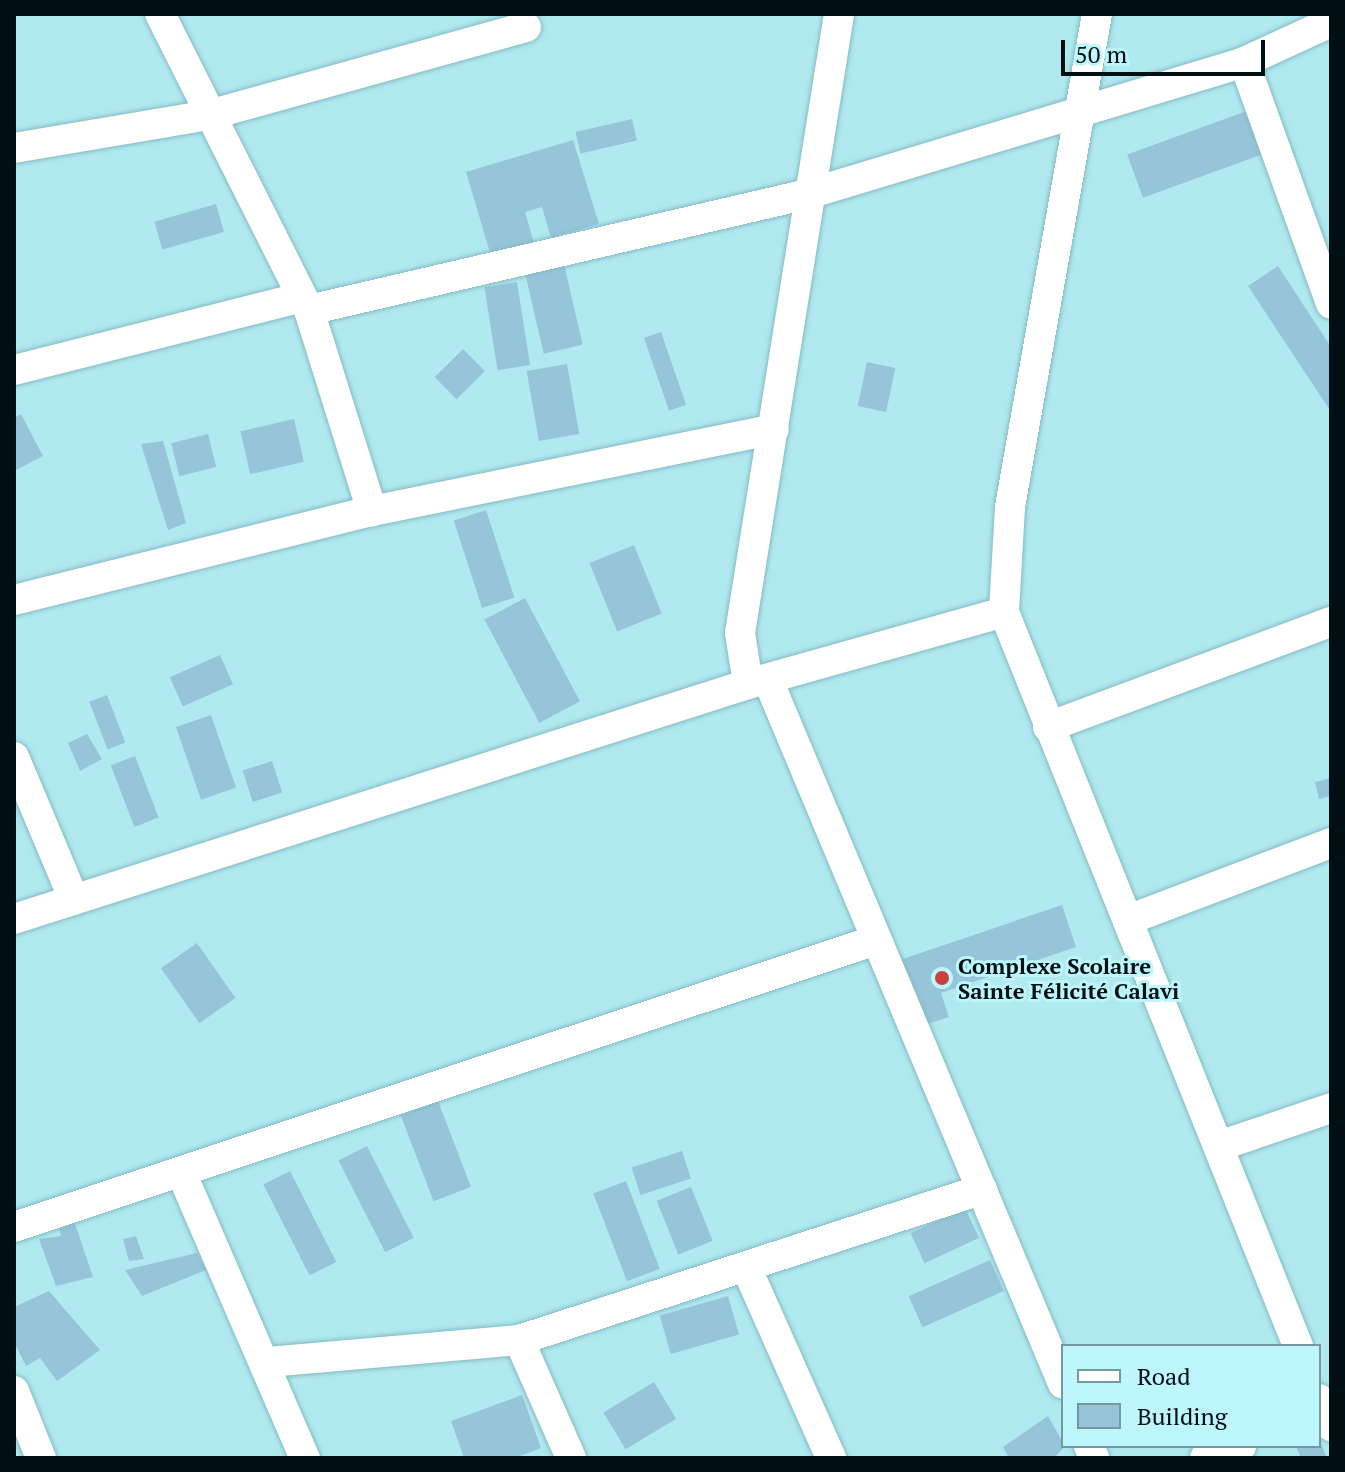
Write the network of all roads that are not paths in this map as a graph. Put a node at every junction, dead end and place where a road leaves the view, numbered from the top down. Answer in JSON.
{"nodes":[{"id":1,"x":160,"y":14,"type":"edge"},
{"id":2,"x":839,"y":14,"type":"edge"},
{"id":3,"x":1097,"y":14,"type":"edge"},
{"id":4,"x":1331,"y":22,"type":"edge"},
{"id":5,"x":526,"y":27,"type":"dead end"},
{"id":6,"x":1244,"y":62,"type":"junction"},
{"id":7,"x":209,"y":115,"type":"junction"},
{"id":8,"x":1077,"y":117,"type":"junction"},
{"id":9,"x":14,"y":148,"type":"edge"},
{"id":10,"x":808,"y":194,"type":"junction"},
{"id":11,"x":305,"y":303,"type":"junction"},
{"id":12,"x":1331,"y":304,"type":"edge"},
{"id":13,"x":14,"y":370,"type":"edge"},
{"id":14,"x":774,"y":429,"type":"junction"},
{"id":15,"x":372,"y":511,"type":"junction"},
{"id":16,"x":14,"y":600,"type":"edge"},
{"id":17,"x":1004,"y":612,"type":"junction"},
{"id":18,"x":1331,"y":622,"type":"edge"},
{"id":19,"x":758,"y":682,"type":"junction"},
{"id":20,"x":1048,"y":727,"type":"junction"},
{"id":21,"x":14,"y":757,"type":"edge"},
{"id":22,"x":1331,"y":843,"type":"edge"},
{"id":23,"x":74,"y":900,"type":"junction"},
{"id":24,"x":14,"y":919,"type":"edge"},
{"id":25,"x":1128,"y":920,"type":"junction"},
{"id":26,"x":876,"y":940,"type":"junction"},
{"id":27,"x":1331,"y":1108,"type":"edge"},
{"id":28,"x":1222,"y":1145,"type":"junction"},
{"id":29,"x":181,"y":1172,"type":"junction"},
{"id":30,"x":982,"y":1190,"type":"junction"},
{"id":31,"x":14,"y":1227,"type":"edge"},
{"id":32,"x":747,"y":1269,"type":"junction"},
{"id":33,"x":519,"y":1340,"type":"junction"},
{"id":34,"x":1297,"y":1344,"type":"edge"},
{"id":35,"x":269,"y":1362,"type":"junction"},
{"id":36,"x":1061,"y":1379,"type":"edge"},
{"id":37,"x":14,"y":1391,"type":"edge"},
{"id":38,"x":1235,"y":1448,"type":"edge"},
{"id":39,"x":41,"y":1458,"type":"edge"},
{"id":40,"x":305,"y":1458,"type":"edge"},
{"id":41,"x":571,"y":1458,"type":"edge"},
{"id":42,"x":831,"y":1458,"type":"edge"},
{"id":43,"x":1205,"y":1458,"type":"edge"}],
"edges":[{"from":1,"to":7,"type":"street"},
{"from":2,"to":10,"type":"street"},
{"from":3,"to":8,"type":"street"},
{"from":4,"to":6,"type":"street"},
{"from":5,"to":7,"type":"street"},
{"from":6,"to":8,"type":"street"},
{"from":6,"to":12,"type":"street"},
{"from":7,"to":9,"type":"street"},
{"from":7,"to":11,"type":"street"},
{"from":8,"to":10,"type":"street"},
{"from":8,"to":17,"type":"street"},
{"from":10,"to":11,"type":"street"},
{"from":10,"to":14,"type":"street"},
{"from":11,"to":13,"type":"street"},
{"from":11,"to":15,"type":"street"},
{"from":14,"to":15,"type":"street"},
{"from":14,"to":19,"type":"street"},
{"from":15,"to":16,"type":"street"},
{"from":17,"to":19,"type":"street"},
{"from":17,"to":20,"type":"street"},
{"from":18,"to":20,"type":"street"},
{"from":19,"to":23,"type":"street"},
{"from":19,"to":26,"type":"street"},
{"from":20,"to":25,"type":"street"},
{"from":21,"to":23,"type":"street"},
{"from":22,"to":25,"type":"street"},
{"from":23,"to":24,"type":"street"},
{"from":25,"to":28,"type":"street"},
{"from":26,"to":29,"type":"street"},
{"from":26,"to":30,"type":"street"},
{"from":27,"to":28,"type":"street"},
{"from":28,"to":34,"type":"street"},
{"from":29,"to":31,"type":"street"},
{"from":29,"to":35,"type":"street"},
{"from":30,"to":32,"type":"street"},
{"from":30,"to":36,"type":"street"},
{"from":32,"to":33,"type":"street"},
{"from":32,"to":42,"type":"street"},
{"from":33,"to":35,"type":"street"},
{"from":33,"to":41,"type":"street"},
{"from":35,"to":40,"type":"street"},
{"from":37,"to":39,"type":"street"},
{"from":38,"to":43,"type":"street"}]}
